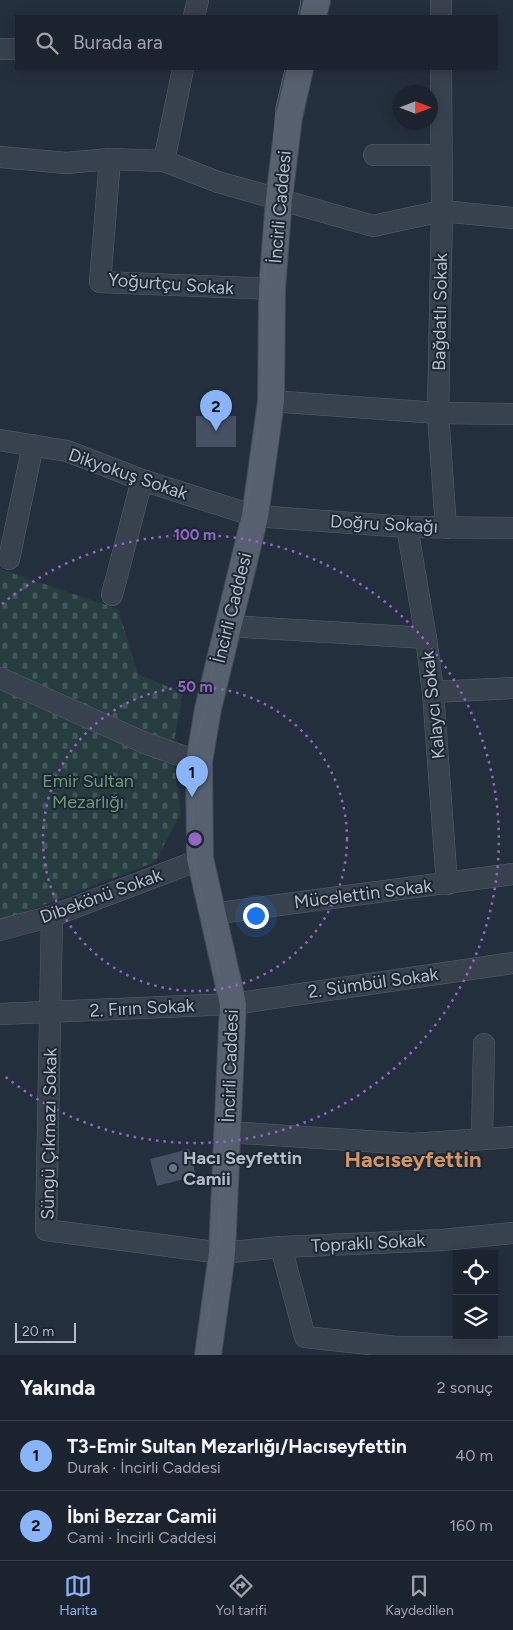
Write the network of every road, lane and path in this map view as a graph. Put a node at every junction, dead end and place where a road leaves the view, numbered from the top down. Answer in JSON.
{"nodes":[{"id":1,"x":198,"y":0,"type":"edge"},
{"id":2,"x":317,"y":0,"type":"edge"},
{"id":3,"x":441,"y":0,"type":"edge"},
{"id":4,"x":194,"y":15,"type":"edge"},
{"id":5,"x":313,"y":15,"type":"edge"},
{"id":6,"x":441,"y":15,"type":"edge"},
{"id":7,"x":0,"y":49,"type":"edge"},
{"id":8,"x":15,"y":49,"type":"edge"},
{"id":9,"x":183,"y":70,"type":"edge"},
{"id":10,"x":300,"y":70,"type":"edge"},
{"id":11,"x":441,"y":70,"type":"edge"},
{"id":12,"x":374,"y":154,"type":"dead end"},
{"id":13,"x":441,"y":155,"type":"junction"},
{"id":14,"x":0,"y":157,"type":"edge"},
{"id":15,"x":110,"y":159,"type":"junction"},
{"id":16,"x":164,"y":161,"type":"junction"},
{"id":17,"x":279,"y":199,"type":"junction"},
{"id":18,"x":442,"y":211,"type":"junction"},
{"id":19,"x":513,"y":218,"type":"edge"},
{"id":20,"x":272,"y":289,"type":"junction"},
{"id":21,"x":271,"y":402,"type":"junction"},
{"id":22,"x":438,"y":413,"type":"junction"},
{"id":23,"x":513,"y":414,"type":"edge"},
{"id":24,"x":0,"y":440,"type":"edge"},
{"id":25,"x":33,"y":445,"type":"junction"},
{"id":26,"x":142,"y":480,"type":"junction"},
{"id":27,"x":255,"y":516,"type":"junction"},
{"id":28,"x":406,"y":528,"type":"junction"},
{"id":29,"x":446,"y":528,"type":"junction"},
{"id":30,"x":513,"y":528,"type":"edge"},
{"id":31,"x":9,"y":558,"type":"dead end"},
{"id":32,"x":112,"y":595,"type":"dead end"},
{"id":33,"x":229,"y":626,"type":"junction"},
{"id":34,"x":426,"y":638,"type":"junction"},
{"id":35,"x":0,"y":678,"type":"edge"},
{"id":36,"x":513,"y":688,"type":"edge"},
{"id":37,"x":433,"y":692,"type":"junction"},
{"id":38,"x":199,"y":762,"type":"junction"},
{"id":39,"x":200,"y":858,"type":"junction"},
{"id":40,"x":513,"y":874,"type":"edge"},
{"id":41,"x":448,"y":884,"type":"junction"},
{"id":42,"x":212,"y":914,"type":"junction"},
{"id":43,"x":52,"y":916,"type":"junction"},
{"id":44,"x":0,"y":930,"type":"edge"},
{"id":45,"x":513,"y":962,"type":"edge"},
{"id":46,"x":233,"y":1004,"type":"junction"},
{"id":47,"x":51,"y":1012,"type":"junction"},
{"id":48,"x":0,"y":1014,"type":"edge"},
{"id":49,"x":484,"y":1044,"type":"dead end"},
{"id":50,"x":228,"y":1132,"type":"junction"},
{"id":51,"x":513,"y":1137,"type":"edge"},
{"id":52,"x":482,"y":1139,"type":"junction"},
{"id":53,"x":513,"y":1233,"type":"edge"},
{"id":54,"x":280,"y":1247,"type":"junction"},
{"id":55,"x":222,"y":1253,"type":"junction"},
{"id":56,"x":305,"y":1346,"type":"edge"},
{"id":57,"x":513,"y":1347,"type":"edge"},
{"id":58,"x":208,"y":1355,"type":"edge"}],
"edges":[{"from":1,"to":4,"type":"street"},
{"from":2,"to":5,"type":"main road"},
{"from":3,"to":6,"type":"street"},
{"from":7,"to":8,"type":"street"},
{"from":9,"to":16,"type":"street"},
{"from":10,"to":17,"type":"main road","name":"İncirli Caddesi"},
{"from":11,"to":13,"type":"street","name":"Bağdatlı Sokak"},
{"from":12,"to":13,"type":"street"},
{"from":13,"to":18,"type":"street","name":"Bağdatlı Sokak"},
{"from":14,"to":15,"type":"street"},
{"from":15,"to":16,"type":"street"},
{"from":15,"to":20,"type":"street","name":"Yoğurtçu Sokak"},
{"from":16,"to":17,"type":"street"},
{"from":17,"to":18,"type":"street"},
{"from":17,"to":20,"type":"main road","name":"İncirli Caddesi"},
{"from":18,"to":19,"type":"street"},
{"from":18,"to":22,"type":"street","name":"Bağdatlı Sokak"},
{"from":20,"to":21,"type":"main road","name":"İncirli Caddesi"},
{"from":21,"to":22,"type":"street"},
{"from":21,"to":27,"type":"main road","name":"İncirli Caddesi"},
{"from":22,"to":23,"type":"street"},
{"from":22,"to":29,"type":"street","name":"Bağdatlı Sokak"},
{"from":24,"to":25,"type":"street","name":"Dikyokuş Sokak"},
{"from":25,"to":26,"type":"street","name":"Dikyokuş Sokak"},
{"from":25,"to":31,"type":"street"},
{"from":26,"to":27,"type":"street","name":"Dikyokuş Sokak"},
{"from":26,"to":32,"type":"street"},
{"from":27,"to":28,"type":"street","name":"Doğru Sokağı"},
{"from":27,"to":33,"type":"main road","name":"İncirli Caddesi"},
{"from":28,"to":29,"type":"street","name":"Doğru Sokağı"},
{"from":28,"to":34,"type":"street","name":"Kalaycı Sokak"},
{"from":29,"to":30,"type":"street","name":"Doğru Sokağı"},
{"from":33,"to":34,"type":"street"},
{"from":33,"to":38,"type":"main road","name":"İncirli Caddesi"},
{"from":34,"to":37,"type":"street","name":"Kalaycı Sokak"},
{"from":35,"to":38,"type":"street"},
{"from":36,"to":37,"type":"street"},
{"from":37,"to":41,"type":"street","name":"Kalaycı Sokak"},
{"from":38,"to":39,"type":"main road","name":"İncirli Caddesi"},
{"from":39,"to":42,"type":"main road","name":"İncirli Caddesi"},
{"from":39,"to":43,"type":"street","name":"Dibekönü Sokak"},
{"from":40,"to":41,"type":"street","name":"Mücelettin Sokak"},
{"from":41,"to":42,"type":"street","name":"Mücelettin Sokak"},
{"from":42,"to":46,"type":"main road","name":"İncirli Caddesi"},
{"from":43,"to":44,"type":"street","name":"Dibekönü Sokak"},
{"from":43,"to":47,"type":"street"},
{"from":45,"to":46,"type":"street","name":"2. Sümbül Sokak"},
{"from":46,"to":47,"type":"street","name":"2. Fırın Sokak"},
{"from":46,"to":50,"type":"main road","name":"İncirli Caddesi"},
{"from":47,"to":48,"type":"street","name":"2. Fırın Sokak"},
{"from":47,"to":55,"type":"street","name":"Süngü Çıkmazı Sokak"},
{"from":49,"to":52,"type":"street"},
{"from":50,"to":52,"type":"street"},
{"from":50,"to":55,"type":"main road","name":"İncirli Caddesi"},
{"from":51,"to":52,"type":"street"},
{"from":53,"to":54,"type":"street","name":"Topraklı Sokak"},
{"from":54,"to":55,"type":"street","name":"Topraklı Sokak"},
{"from":54,"to":56,"type":"street"},
{"from":55,"to":58,"type":"main road","name":"İncirli Caddesi"},
{"from":56,"to":57,"type":"street"}]}
